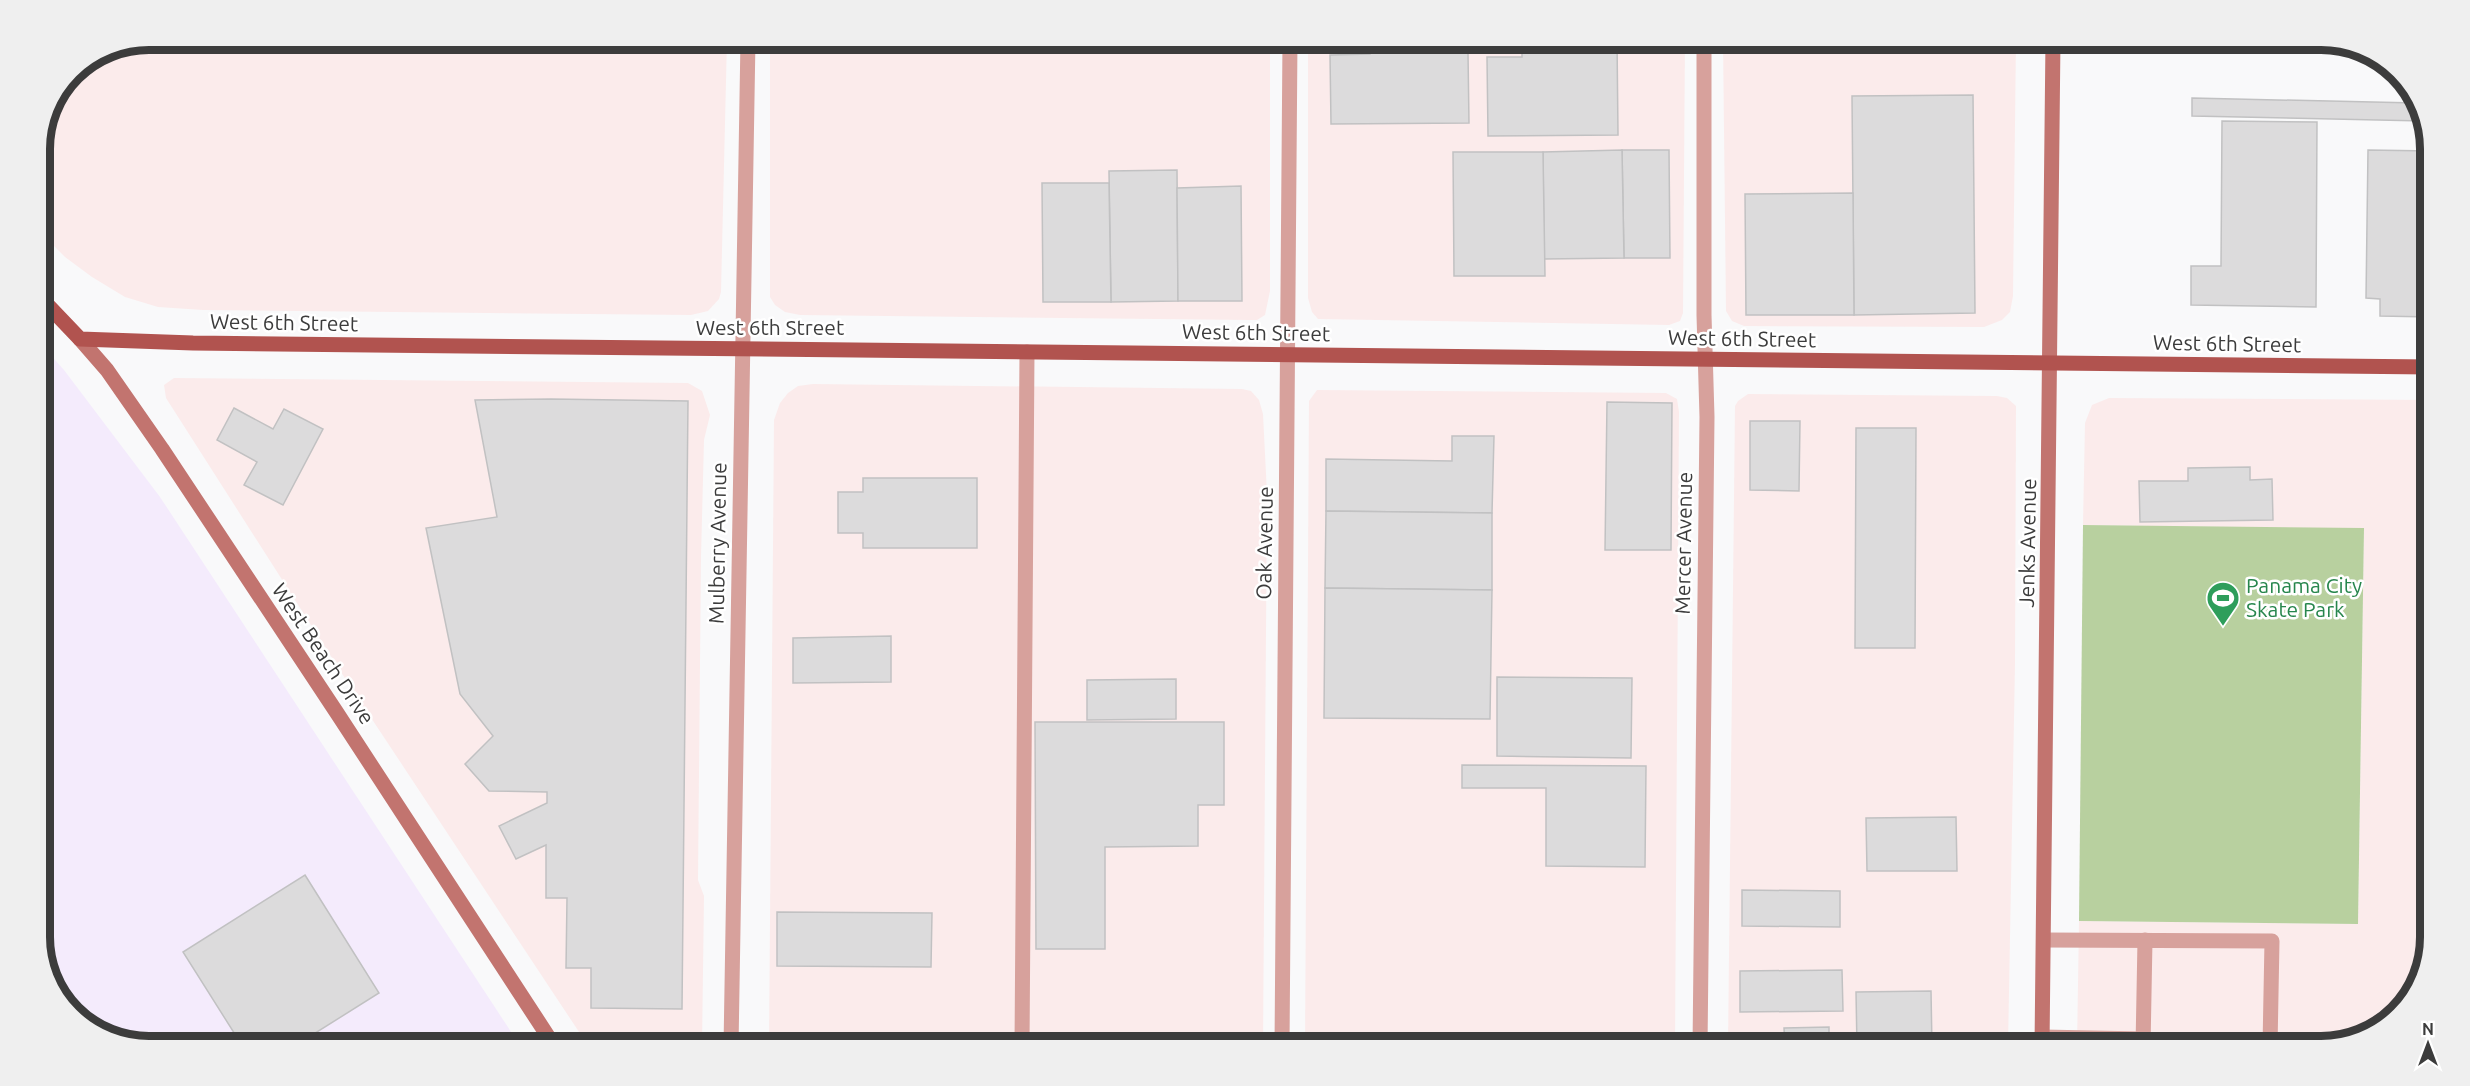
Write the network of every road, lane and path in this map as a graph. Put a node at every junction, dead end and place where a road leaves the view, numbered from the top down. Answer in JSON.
{"nodes":[{"id":1,"x":748,"y":50,"type":"edge"},
{"id":2,"x":1290,"y":50,"type":"edge"},
{"id":3,"x":1704,"y":50,"type":"edge"},
{"id":4,"x":2054,"y":50,"type":"edge"},
{"id":5,"x":50,"y":308,"type":"edge"},
{"id":6,"x":80,"y":339,"type":"junction"},
{"id":7,"x":743,"y":349,"type":"junction"},
{"id":8,"x":1027,"y":352,"type":"junction"},
{"id":9,"x":1288,"y":354,"type":"junction"},
{"id":10,"x":1705,"y":360,"type":"junction"},
{"id":11,"x":2050,"y":363,"type":"junction"},
{"id":12,"x":2420,"y":367,"type":"edge"},
{"id":13,"x":2044,"y":940,"type":"junction"},
{"id":14,"x":2145,"y":940,"type":"junction"},
{"id":15,"x":548,"y":1036,"type":"edge"},
{"id":16,"x":731,"y":1036,"type":"edge"},
{"id":17,"x":1022,"y":1036,"type":"edge"},
{"id":18,"x":1282,"y":1036,"type":"edge"},
{"id":19,"x":1700,"y":1036,"type":"edge"},
{"id":20,"x":2042,"y":1036,"type":"edge"},
{"id":21,"x":2143,"y":1036,"type":"edge"},
{"id":22,"x":2270,"y":1036,"type":"edge"}],
"edges":[{"from":1,"to":7,"type":"street","name":"Mulberry Avenue"},
{"from":2,"to":9,"type":"street","name":"Oak Avenue"},
{"from":3,"to":10,"type":"street","name":"Mercer Avenue"},
{"from":4,"to":11,"type":"street","name":"Jenks Avenue"},
{"from":5,"to":6,"type":"main road","name":"West Beach Drive"},
{"from":6,"to":7,"type":"main road","name":"West 6th Street"},
{"from":6,"to":15,"type":"street","name":"West Beach Drive"},
{"from":7,"to":8,"type":"main road","name":"West 6th Street"},
{"from":7,"to":16,"type":"street","name":"Mulberry Avenue"},
{"from":8,"to":9,"type":"main road","name":"West 6th Street"},
{"from":8,"to":17,"type":"street"},
{"from":9,"to":10,"type":"main road","name":"West 6th Street"},
{"from":9,"to":18,"type":"street","name":"Oak Avenue"},
{"from":10,"to":11,"type":"main road","name":"West 6th Street"},
{"from":10,"to":19,"type":"street","name":"Mercer Avenue"},
{"from":11,"to":12,"type":"main road","name":"West 6th Street"},
{"from":11,"to":13,"type":"street","name":"Jenks Avenue"},
{"from":13,"to":14,"type":"street"},
{"from":13,"to":20,"type":"street","name":"Jenks Avenue"},
{"from":14,"to":21,"type":"street"},
{"from":14,"to":22,"type":"street"}]}
